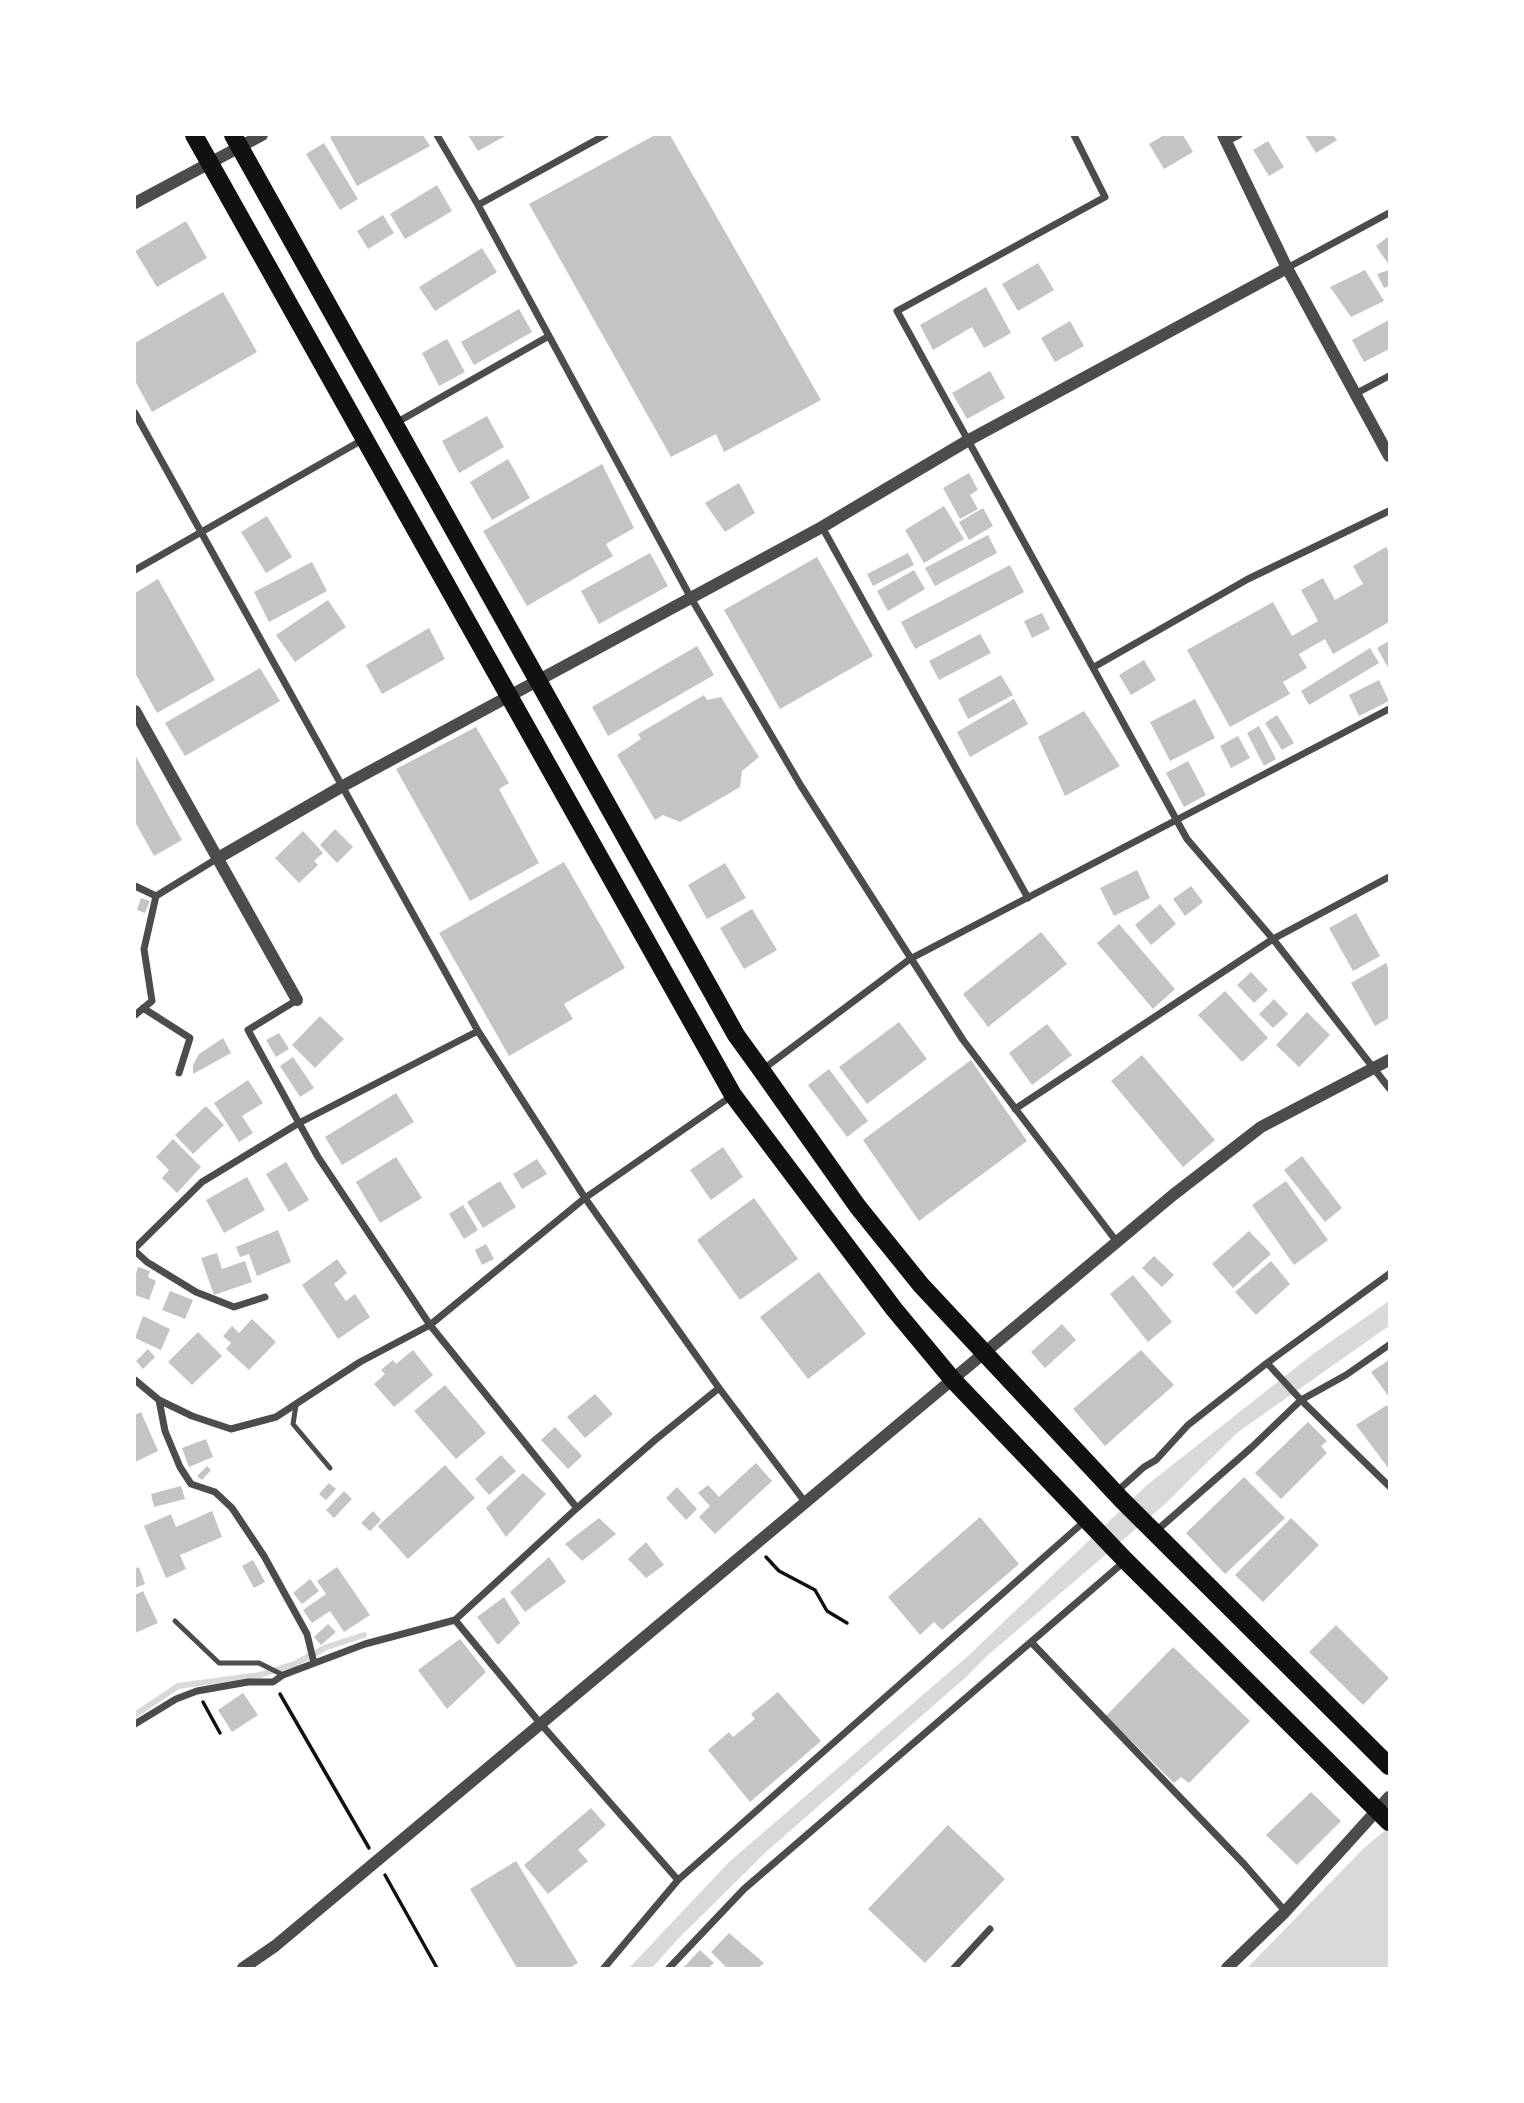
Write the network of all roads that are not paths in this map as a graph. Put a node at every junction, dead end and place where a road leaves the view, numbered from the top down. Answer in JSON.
{"nodes":[{"id":1,"x":194,"y":135,"type":"edge"},
{"id":2,"x":262,"y":135,"type":"edge"},
{"id":3,"x":437,"y":135,"type":"edge"},
{"id":4,"x":605,"y":135,"type":"edge"},
{"id":5,"x":1074,"y":135,"type":"edge"},
{"id":6,"x":1230,"y":137,"type":"edge"},
{"id":7,"x":236,"y":141,"type":"edge"},
{"id":8,"x":209,"y":163,"type":"junction"},
{"id":9,"x":135,"y":202,"type":"edge"},
{"id":10,"x":478,"y":205,"type":"junction"},
{"id":11,"x":1389,"y":213,"type":"edge"},
{"id":12,"x":1287,"y":268,"type":"junction"},
{"id":13,"x":549,"y":336,"type":"junction"},
{"id":14,"x":1389,"y":376,"type":"edge"},
{"id":15,"x":1355,"y":394,"type":"junction"},
{"id":16,"x":135,"y":413,"type":"edge"},
{"id":17,"x":394,"y":424,"type":"junction"},
{"id":18,"x":364,"y":439,"type":"junction"},
{"id":19,"x":967,"y":441,"type":"junction"},
{"id":20,"x":1389,"y":456,"type":"edge"},
{"id":21,"x":1389,"y":511,"type":"edge"},
{"id":22,"x":822,"y":527,"type":"junction"},
{"id":23,"x":202,"y":532,"type":"junction"},
{"id":24,"x":135,"y":570,"type":"edge"},
{"id":25,"x":691,"y":598,"type":"junction"},
{"id":26,"x":1094,"y":667,"type":"junction"},
{"id":27,"x":538,"y":681,"type":"junction"},
{"id":28,"x":509,"y":696,"type":"junction"},
{"id":29,"x":1389,"y":709,"type":"edge"},
{"id":30,"x":135,"y":710,"type":"edge"},
{"id":31,"x":341,"y":788,"type":"junction"},
{"id":32,"x":1176,"y":821,"type":"junction"},
{"id":33,"x":218,"y":858,"type":"junction"},
{"id":34,"x":1389,"y":877,"type":"edge"},
{"id":35,"x":135,"y":886,"type":"edge"},
{"id":36,"x":156,"y":896,"type":"junction"},
{"id":37,"x":1028,"y":898,"type":"junction"},
{"id":38,"x":1273,"y":939,"type":"junction"},
{"id":39,"x":910,"y":959,"type":"junction"},
{"id":40,"x":296,"y":1000,"type":"joint"},
{"id":41,"x":143,"y":1008,"type":"junction"},
{"id":42,"x":135,"y":1015,"type":"edge"},
{"id":43,"x":478,"y":1031,"type":"junction"},
{"id":44,"x":1389,"y":1060,"type":"edge"},
{"id":45,"x":1372,"y":1069,"type":"junction"},
{"id":46,"x":762,"y":1071,"type":"junction"},
{"id":47,"x":179,"y":1073,"type":"dead end"},
{"id":48,"x":1389,"y":1088,"type":"edge"},
{"id":49,"x":733,"y":1095,"type":"junction"},
{"id":50,"x":1015,"y":1109,"type":"junction"},
{"id":51,"x":299,"y":1123,"type":"junction"},
{"id":52,"x":585,"y":1198,"type":"junction"},
{"id":53,"x":1117,"y":1242,"type":"junction"},
{"id":54,"x":135,"y":1250,"type":"edge"},
{"id":55,"x":1389,"y":1274,"type":"edge"},
{"id":56,"x":265,"y":1297,"type":"dead end"},
{"id":57,"x":430,"y":1325,"type":"junction"},
{"id":58,"x":1389,"y":1345,"type":"edge"},
{"id":59,"x":983,"y":1352,"type":"junction"},
{"id":60,"x":1267,"y":1363,"type":"junction"},
{"id":61,"x":135,"y":1380,"type":"edge"},
{"id":62,"x":953,"y":1380,"type":"junction"},
{"id":63,"x":719,"y":1388,"type":"junction"},
{"id":64,"x":159,"y":1400,"type":"junction"},
{"id":65,"x":1301,"y":1400,"type":"junction"},
{"id":66,"x":296,"y":1405,"type":"junction"},
{"id":67,"x":330,"y":1468,"type":"dead end"},
{"id":68,"x":1389,"y":1486,"type":"edge"},
{"id":69,"x":1118,"y":1496,"type":"junction"},
{"id":70,"x":805,"y":1502,"type":"junction"},
{"id":71,"x":577,"y":1508,"type":"junction"},
{"id":72,"x":1089,"y":1523,"type":"junction"},
{"id":73,"x":1150,"y":1529,"type":"junction"},
{"id":74,"x":1121,"y":1555,"type":"junction"},
{"id":75,"x":455,"y":1620,"type":"junction"},
{"id":76,"x":175,"y":1621,"type":"dead end"},
{"id":77,"x":1031,"y":1643,"type":"junction"},
{"id":78,"x":314,"y":1663,"type":"junction"},
{"id":79,"x":283,"y":1675,"type":"junction"},
{"id":80,"x":540,"y":1723,"type":"junction"},
{"id":81,"x":135,"y":1724,"type":"edge"},
{"id":82,"x":1389,"y":1766,"type":"edge"},
{"id":83,"x":1386,"y":1812,"type":"edge"},
{"id":84,"x":678,"y":1880,"type":"junction"},
{"id":85,"x":1286,"y":1911,"type":"junction"},
{"id":86,"x":990,"y":1928,"type":"dead end"},
{"id":87,"x":243,"y":1968,"type":"edge"},
{"id":88,"x":604,"y":1968,"type":"edge"},
{"id":89,"x":669,"y":1968,"type":"edge"},
{"id":90,"x":954,"y":1968,"type":"edge"},
{"id":91,"x":1227,"y":1968,"type":"edge"}],
"edges":[{"from":1,"to":8,"type":"highway"},
{"from":2,"to":7,"type":"street"},
{"from":3,"to":10,"type":"street"},
{"from":4,"to":10,"type":"street"},
{"from":5,"to":19,"type":"street"},
{"from":6,"to":12,"type":"street"},
{"from":7,"to":8,"type":"street"},
{"from":7,"to":17,"type":"highway"},
{"from":8,"to":9,"type":"street"},
{"from":8,"to":18,"type":"highway"},
{"from":10,"to":13,"type":"street"},
{"from":11,"to":12,"type":"street"},
{"from":12,"to":15,"type":"street"},
{"from":12,"to":19,"type":"street"},
{"from":13,"to":17,"type":"street"},
{"from":13,"to":25,"type":"street"},
{"from":14,"to":15,"type":"street"},
{"from":15,"to":20,"type":"street"},
{"from":16,"to":23,"type":"street"},
{"from":17,"to":27,"type":"highway"},
{"from":18,"to":23,"type":"street"},
{"from":18,"to":28,"type":"highway"},
{"from":19,"to":22,"type":"street"},
{"from":19,"to":26,"type":"street"},
{"from":21,"to":26,"type":"street"},
{"from":22,"to":25,"type":"street"},
{"from":22,"to":37,"type":"street"},
{"from":23,"to":24,"type":"street"},
{"from":23,"to":31,"type":"street"},
{"from":25,"to":27,"type":"street"},
{"from":25,"to":39,"type":"street"},
{"from":26,"to":32,"type":"street"},
{"from":27,"to":28,"type":"street"},
{"from":27,"to":46,"type":"highway"},
{"from":28,"to":31,"type":"street"},
{"from":28,"to":49,"type":"highway"},
{"from":29,"to":32,"type":"street"},
{"from":30,"to":33,"type":"street"},
{"from":31,"to":33,"type":"street"},
{"from":31,"to":43,"type":"street"},
{"from":32,"to":37,"type":"street"},
{"from":32,"to":38,"type":"street"},
{"from":33,"to":36,"type":"street"},
{"from":33,"to":40,"type":"street"},
{"from":34,"to":38,"type":"street"},
{"from":35,"to":36,"type":"street"},
{"from":36,"to":41,"type":"street"},
{"from":37,"to":39,"type":"street"},
{"from":38,"to":45,"type":"street"},
{"from":38,"to":50,"type":"street"},
{"from":39,"to":46,"type":"street"},
{"from":39,"to":50,"type":"street"},
{"from":40,"to":51,"type":"street"},
{"from":41,"to":42,"type":"street"},
{"from":41,"to":47,"type":"street"},
{"from":43,"to":51,"type":"street"},
{"from":43,"to":52,"type":"street"},
{"from":44,"to":45,"type":"street"},
{"from":45,"to":48,"type":"street"},
{"from":45,"to":53,"type":"street"},
{"from":46,"to":59,"type":"highway"},
{"from":49,"to":52,"type":"street"},
{"from":49,"to":62,"type":"highway"},
{"from":50,"to":53,"type":"street"},
{"from":51,"to":54,"type":"street"},
{"from":51,"to":57,"type":"street"},
{"from":52,"to":57,"type":"street"},
{"from":52,"to":63,"type":"street"},
{"from":53,"to":59,"type":"street"},
{"from":54,"to":56,"type":"street"},
{"from":55,"to":60,"type":"street"},
{"from":57,"to":66,"type":"street"},
{"from":57,"to":71,"type":"street"},
{"from":58,"to":65,"type":"street"},
{"from":59,"to":62,"type":"street"},
{"from":59,"to":69,"type":"highway"},
{"from":60,"to":65,"type":"street"},
{"from":60,"to":69,"type":"street"},
{"from":61,"to":64,"type":"street"},
{"from":62,"to":70,"type":"street"},
{"from":62,"to":72,"type":"highway"},
{"from":63,"to":70,"type":"street"},
{"from":63,"to":71,"type":"street"},
{"from":64,"to":66,"type":"street"},
{"from":64,"to":78,"type":"street"},
{"from":65,"to":68,"type":"street"},
{"from":65,"to":73,"type":"street"},
{"from":66,"to":67,"type":"lane"},
{"from":69,"to":73,"type":"highway"},
{"from":70,"to":80,"type":"street"},
{"from":71,"to":75,"type":"street"},
{"from":72,"to":74,"type":"highway"},
{"from":72,"to":84,"type":"street"},
{"from":73,"to":82,"type":"highway"},
{"from":74,"to":77,"type":"street"},
{"from":74,"to":83,"type":"highway"},
{"from":75,"to":78,"type":"street"},
{"from":75,"to":80,"type":"street"},
{"from":76,"to":79,"type":"lane"},
{"from":77,"to":85,"type":"street"},
{"from":77,"to":89,"type":"street"},
{"from":78,"to":79,"type":"street"},
{"from":79,"to":81,"type":"street"},
{"from":80,"to":84,"type":"street"},
{"from":80,"to":87,"type":"street"},
{"from":83,"to":85,"type":"street"},
{"from":84,"to":88,"type":"street"},
{"from":85,"to":91,"type":"street"},
{"from":86,"to":90,"type":"street"}]}
